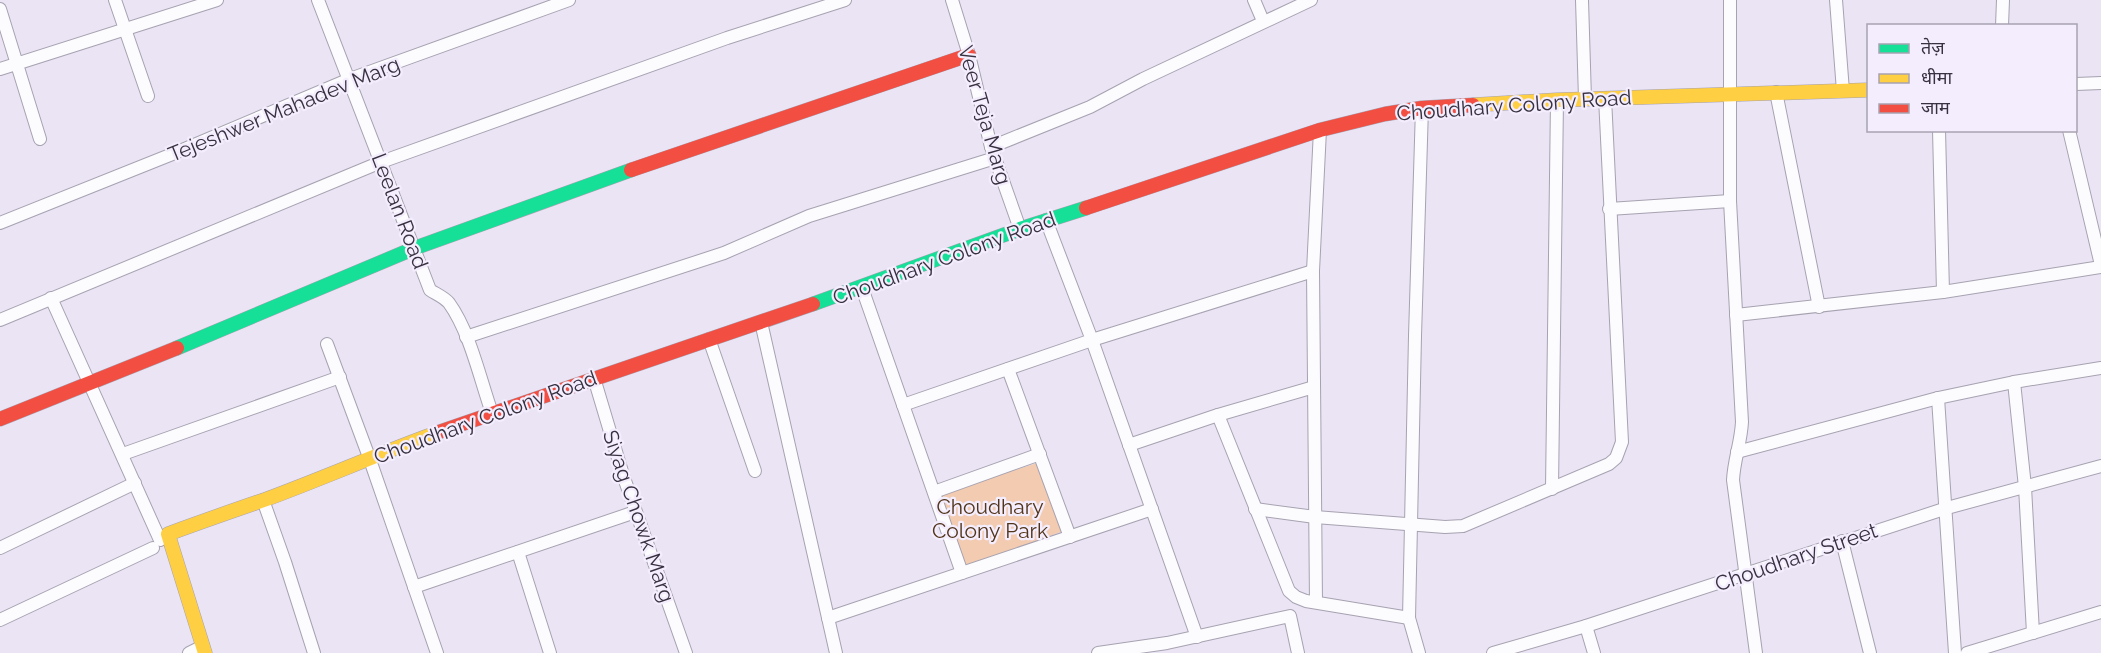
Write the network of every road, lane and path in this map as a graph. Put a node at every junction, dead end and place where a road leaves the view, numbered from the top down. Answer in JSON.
{"nodes":[{"id":1,"x":115,"y":0,"type":"edge"},
{"id":2,"x":217,"y":0,"type":"edge"},
{"id":3,"x":318,"y":0,"type":"edge"},
{"id":4,"x":569,"y":0,"type":"edge"},
{"id":5,"x":846,"y":0,"type":"edge"},
{"id":6,"x":952,"y":0,"type":"edge"},
{"id":7,"x":1254,"y":0,"type":"edge"},
{"id":8,"x":1311,"y":0,"type":"edge"},
{"id":9,"x":1582,"y":0,"type":"edge"},
{"id":10,"x":1730,"y":0,"type":"edge"},
{"id":11,"x":1836,"y":0,"type":"edge"},
{"id":12,"x":2003,"y":0,"type":"edge"},
{"id":13,"x":0,"y":9,"type":"edge"},
{"id":14,"x":1263,"y":21,"type":"junction"},
{"id":15,"x":2002,"y":24,"type":"edge"},
{"id":16,"x":125,"y":31,"type":"junction"},
{"id":17,"x":969,"y":55,"type":"junction"},
{"id":18,"x":17,"y":64,"type":"junction"},
{"id":19,"x":0,"y":69,"type":"edge"},
{"id":20,"x":348,"y":80,"type":"junction"},
{"id":21,"x":2101,"y":83,"type":"edge"},
{"id":22,"x":2077,"y":84,"type":"edge"},
{"id":23,"x":1867,"y":90,"type":"edge"},
{"id":24,"x":1843,"y":91,"type":"junction"},
{"id":25,"x":1776,"y":92,"type":"junction"},
{"id":26,"x":1730,"y":94,"type":"junction"},
{"id":27,"x":148,"y":96,"type":"dead end"},
{"id":28,"x":1605,"y":98,"type":"junction"},
{"id":29,"x":1585,"y":99,"type":"junction"},
{"id":30,"x":1557,"y":100,"type":"junction"},
{"id":31,"x":1422,"y":108,"type":"junction"},
{"id":32,"x":1320,"y":130,"type":"junction"},
{"id":33,"x":1939,"y":132,"type":"edge"},
{"id":34,"x":2069,"y":132,"type":"edge"},
{"id":35,"x":40,"y":140,"type":"dead end"},
{"id":36,"x":993,"y":152,"type":"junction"},
{"id":37,"x":381,"y":162,"type":"junction"},
{"id":38,"x":1730,"y":201,"type":"junction"},
{"id":39,"x":1609,"y":209,"type":"junction"},
{"id":40,"x":1046,"y":220,"type":"junction"},
{"id":41,"x":0,"y":223,"type":"edge"},
{"id":42,"x":1020,"y":229,"type":"junction"},
{"id":43,"x":415,"y":248,"type":"junction"},
{"id":44,"x":2101,"y":266,"type":"edge"},
{"id":45,"x":1313,"y":271,"type":"junction"},
{"id":46,"x":862,"y":288,"type":"junction"},
{"id":47,"x":1943,"y":292,"type":"junction"},
{"id":48,"x":51,"y":298,"type":"junction"},
{"id":49,"x":1819,"y":307,"type":"junction"},
{"id":50,"x":1736,"y":315,"type":"junction"},
{"id":51,"x":0,"y":320,"type":"edge"},
{"id":52,"x":761,"y":322,"type":"junction"},
{"id":53,"x":466,"y":338,"type":"junction"},
{"id":54,"x":709,"y":339,"type":"junction"},
{"id":55,"x":1092,"y":340,"type":"junction"},
{"id":56,"x":327,"y":344,"type":"dead end"},
{"id":57,"x":2101,"y":368,"type":"edge"},
{"id":58,"x":1008,"y":369,"type":"junction"},
{"id":59,"x":340,"y":376,"type":"junction"},
{"id":60,"x":594,"y":378,"type":"junction"},
{"id":61,"x":2014,"y":382,"type":"junction"},
{"id":62,"x":90,"y":384,"type":"junction"},
{"id":63,"x":1314,"y":387,"type":"junction"},
{"id":64,"x":1938,"y":398,"type":"junction"},
{"id":65,"x":903,"y":405,"type":"junction"},
{"id":66,"x":492,"y":413,"type":"junction"},
{"id":67,"x":1218,"y":415,"type":"junction"},
{"id":68,"x":0,"y":419,"type":"edge"},
{"id":69,"x":1129,"y":445,"type":"junction"},
{"id":70,"x":1737,"y":452,"type":"junction"},
{"id":71,"x":123,"y":454,"type":"junction"},
{"id":72,"x":1040,"y":454,"type":"junction"},
{"id":73,"x":369,"y":457,"type":"junction"},
{"id":74,"x":2101,"y":466,"type":"edge"},
{"id":75,"x":755,"y":471,"type":"dead end"},
{"id":76,"x":135,"y":483,"type":"junction"},
{"id":77,"x":2025,"y":487,"type":"junction"},
{"id":78,"x":1552,"y":489,"type":"junction"},
{"id":79,"x":933,"y":492,"type":"junction"},
{"id":80,"x":263,"y":500,"type":"junction"},
{"id":81,"x":1947,"y":508,"type":"junction"},
{"id":82,"x":1152,"y":509,"type":"junction"},
{"id":83,"x":1255,"y":509,"type":"junction"},
{"id":84,"x":632,"y":513,"type":"dead end"},
{"id":85,"x":1315,"y":517,"type":"junction"},
{"id":86,"x":1412,"y":524,"type":"junction"},
{"id":87,"x":1070,"y":537,"type":"junction"},
{"id":88,"x":1842,"y":541,"type":"junction"},
{"id":89,"x":0,"y":548,"type":"edge"},
{"id":90,"x":518,"y":552,"type":"junction"},
{"id":91,"x":962,"y":573,"type":"junction"},
{"id":92,"x":1746,"y":575,"type":"junction"},
{"id":93,"x":414,"y":587,"type":"junction"},
{"id":94,"x":1316,"y":602,"type":"junction"},
{"id":95,"x":2101,"y":612,"type":"edge"},
{"id":96,"x":828,"y":618,"type":"junction"},
{"id":97,"x":1409,"y":618,"type":"junction"},
{"id":98,"x":0,"y":620,"type":"edge"},
{"id":99,"x":1586,"y":626,"type":"junction"},
{"id":100,"x":2033,"y":633,"type":"junction"},
{"id":101,"x":1197,"y":637,"type":"junction"},
{"id":102,"x":198,"y":651,"type":"edge"},
{"id":103,"x":314,"y":653,"type":"edge"},
{"id":104,"x":437,"y":653,"type":"edge"},
{"id":105,"x":550,"y":653,"type":"edge"},
{"id":106,"x":686,"y":653,"type":"edge"},
{"id":107,"x":836,"y":653,"type":"edge"},
{"id":108,"x":1098,"y":653,"type":"edge"},
{"id":109,"x":1298,"y":653,"type":"edge"},
{"id":110,"x":1419,"y":653,"type":"edge"},
{"id":111,"x":1493,"y":653,"type":"edge"},
{"id":112,"x":1594,"y":653,"type":"edge"},
{"id":113,"x":1756,"y":653,"type":"edge"},
{"id":114,"x":1870,"y":653,"type":"edge"},
{"id":115,"x":1955,"y":653,"type":"edge"},
{"id":116,"x":1967,"y":653,"type":"edge"}],
"edges":[{"from":1,"to":16,"type":"street"},
{"from":2,"to":16,"type":"street"},
{"from":3,"to":20,"type":"street","name":"Leelan Road"},
{"from":4,"to":20,"type":"street","name":"Tejeshwer Mahadev Marg"},
{"from":5,"to":37,"type":"street"},
{"from":6,"to":17,"type":"street","name":"Veer Teja Marg"},
{"from":7,"to":14,"type":"street"},
{"from":8,"to":14,"type":"street"},
{"from":9,"to":29,"type":"street"},
{"from":10,"to":26,"type":"street"},
{"from":11,"to":24,"type":"street"},
{"from":12,"to":15,"type":"street"},
{"from":13,"to":18,"type":"street"},
{"from":14,"to":36,"type":"street"},
{"from":16,"to":18,"type":"street"},
{"from":16,"to":27,"type":"street"},
{"from":17,"to":36,"type":"street","name":"Veer Teja Marg"},
{"from":17,"to":43,"type":"street"},
{"from":18,"to":19,"type":"street"},
{"from":18,"to":35,"type":"street"},
{"from":20,"to":37,"type":"street","name":"Leelan Road"},
{"from":20,"to":41,"type":"street","name":"Tejeshwer Mahadev Marg"},
{"from":21,"to":22,"type":"street"},
{"from":23,"to":24,"type":"street","name":"Choudhary Colony Road"},
{"from":24,"to":25,"type":"street","name":"Choudhary Colony Road"},
{"from":25,"to":26,"type":"street","name":"Choudhary Colony Road"},
{"from":25,"to":49,"type":"street"},
{"from":26,"to":28,"type":"street","name":"Choudhary Colony Road"},
{"from":26,"to":38,"type":"street"},
{"from":28,"to":29,"type":"street","name":"Choudhary Colony Road"},
{"from":28,"to":39,"type":"street"},
{"from":29,"to":30,"type":"street","name":"Choudhary Colony Road"},
{"from":30,"to":31,"type":"street","name":"Choudhary Colony Road"},
{"from":30,"to":78,"type":"street"},
{"from":31,"to":32,"type":"street","name":"Choudhary Colony Road"},
{"from":31,"to":86,"type":"street"},
{"from":32,"to":40,"type":"street","name":"Choudhary Colony Road"},
{"from":32,"to":45,"type":"street"},
{"from":33,"to":47,"type":"street"},
{"from":34,"to":44,"type":"street"},
{"from":36,"to":42,"type":"street","name":"Veer Teja Marg"},
{"from":36,"to":53,"type":"street"},
{"from":37,"to":43,"type":"street","name":"Leelan Road"},
{"from":37,"to":48,"type":"street"},
{"from":38,"to":39,"type":"street"},
{"from":38,"to":50,"type":"street"},
{"from":39,"to":78,"type":"street"},
{"from":40,"to":42,"type":"street","name":"Choudhary Colony Road"},
{"from":40,"to":55,"type":"street"},
{"from":42,"to":46,"type":"street","name":"Choudhary Colony Road"},
{"from":43,"to":53,"type":"street","name":"Leelan Road"},
{"from":43,"to":62,"type":"street"},
{"from":44,"to":47,"type":"street"},
{"from":45,"to":55,"type":"street"},
{"from":45,"to":63,"type":"street"},
{"from":46,"to":52,"type":"street","name":"Choudhary Colony Road"},
{"from":46,"to":65,"type":"street"},
{"from":47,"to":49,"type":"street"},
{"from":48,"to":51,"type":"street"},
{"from":48,"to":62,"type":"street"},
{"from":49,"to":50,"type":"street"},
{"from":50,"to":70,"type":"street"},
{"from":52,"to":54,"type":"street","name":"Choudhary Colony Road"},
{"from":52,"to":96,"type":"street"},
{"from":53,"to":66,"type":"street","name":"Leelan Road"},
{"from":54,"to":60,"type":"street","name":"Choudhary Colony Road"},
{"from":54,"to":75,"type":"street"},
{"from":55,"to":58,"type":"street"},
{"from":55,"to":69,"type":"street"},
{"from":56,"to":59,"type":"street"},
{"from":57,"to":61,"type":"street"},
{"from":58,"to":65,"type":"street"},
{"from":58,"to":72,"type":"street"},
{"from":59,"to":71,"type":"street"},
{"from":59,"to":73,"type":"street"},
{"from":60,"to":66,"type":"street","name":"Choudhary Colony Road"},
{"from":60,"to":106,"type":"street","name":"Siyag Chowk Marg"},
{"from":61,"to":64,"type":"street"},
{"from":61,"to":77,"type":"street"},
{"from":62,"to":68,"type":"street"},
{"from":62,"to":71,"type":"street"},
{"from":63,"to":67,"type":"street"},
{"from":63,"to":85,"type":"street"},
{"from":64,"to":70,"type":"street"},
{"from":64,"to":81,"type":"street"},
{"from":65,"to":79,"type":"street"},
{"from":66,"to":73,"type":"street","name":"Choudhary Colony Road"},
{"from":67,"to":69,"type":"street"},
{"from":67,"to":83,"type":"street"},
{"from":69,"to":82,"type":"street"},
{"from":70,"to":92,"type":"street"},
{"from":71,"to":76,"type":"street"},
{"from":72,"to":79,"type":"street"},
{"from":72,"to":87,"type":"street"},
{"from":73,"to":80,"type":"street","name":"Choudhary Colony Road"},
{"from":73,"to":93,"type":"street"},
{"from":74,"to":77,"type":"street","name":"Choudhary Street"},
{"from":76,"to":89,"type":"street"},
{"from":76,"to":98,"type":"street"},
{"from":77,"to":81,"type":"street","name":"Choudhary Street"},
{"from":77,"to":100,"type":"street"},
{"from":78,"to":86,"type":"street"},
{"from":79,"to":91,"type":"street"},
{"from":80,"to":102,"type":"street","name":"Choudhary Colony Road"},
{"from":80,"to":103,"type":"street"},
{"from":81,"to":88,"type":"street","name":"Choudhary Street"},
{"from":81,"to":115,"type":"street"},
{"from":82,"to":87,"type":"street"},
{"from":82,"to":101,"type":"street"},
{"from":83,"to":85,"type":"street"},
{"from":83,"to":94,"type":"street"},
{"from":84,"to":90,"type":"street"},
{"from":85,"to":86,"type":"street"},
{"from":85,"to":94,"type":"street"},
{"from":86,"to":97,"type":"street"},
{"from":87,"to":91,"type":"street"},
{"from":88,"to":92,"type":"street","name":"Choudhary Street"},
{"from":88,"to":114,"type":"street"},
{"from":90,"to":93,"type":"street"},
{"from":90,"to":105,"type":"street"},
{"from":91,"to":96,"type":"street"},
{"from":92,"to":99,"type":"street","name":"Choudhary Street"},
{"from":92,"to":113,"type":"street"},
{"from":93,"to":104,"type":"street"},
{"from":94,"to":97,"type":"street"},
{"from":95,"to":100,"type":"street"},
{"from":96,"to":107,"type":"street"},
{"from":97,"to":110,"type":"street"},
{"from":99,"to":111,"type":"street","name":"Choudhary Street"},
{"from":99,"to":112,"type":"street"},
{"from":100,"to":116,"type":"street"},
{"from":101,"to":108,"type":"street"},
{"from":101,"to":109,"type":"street"}]}
